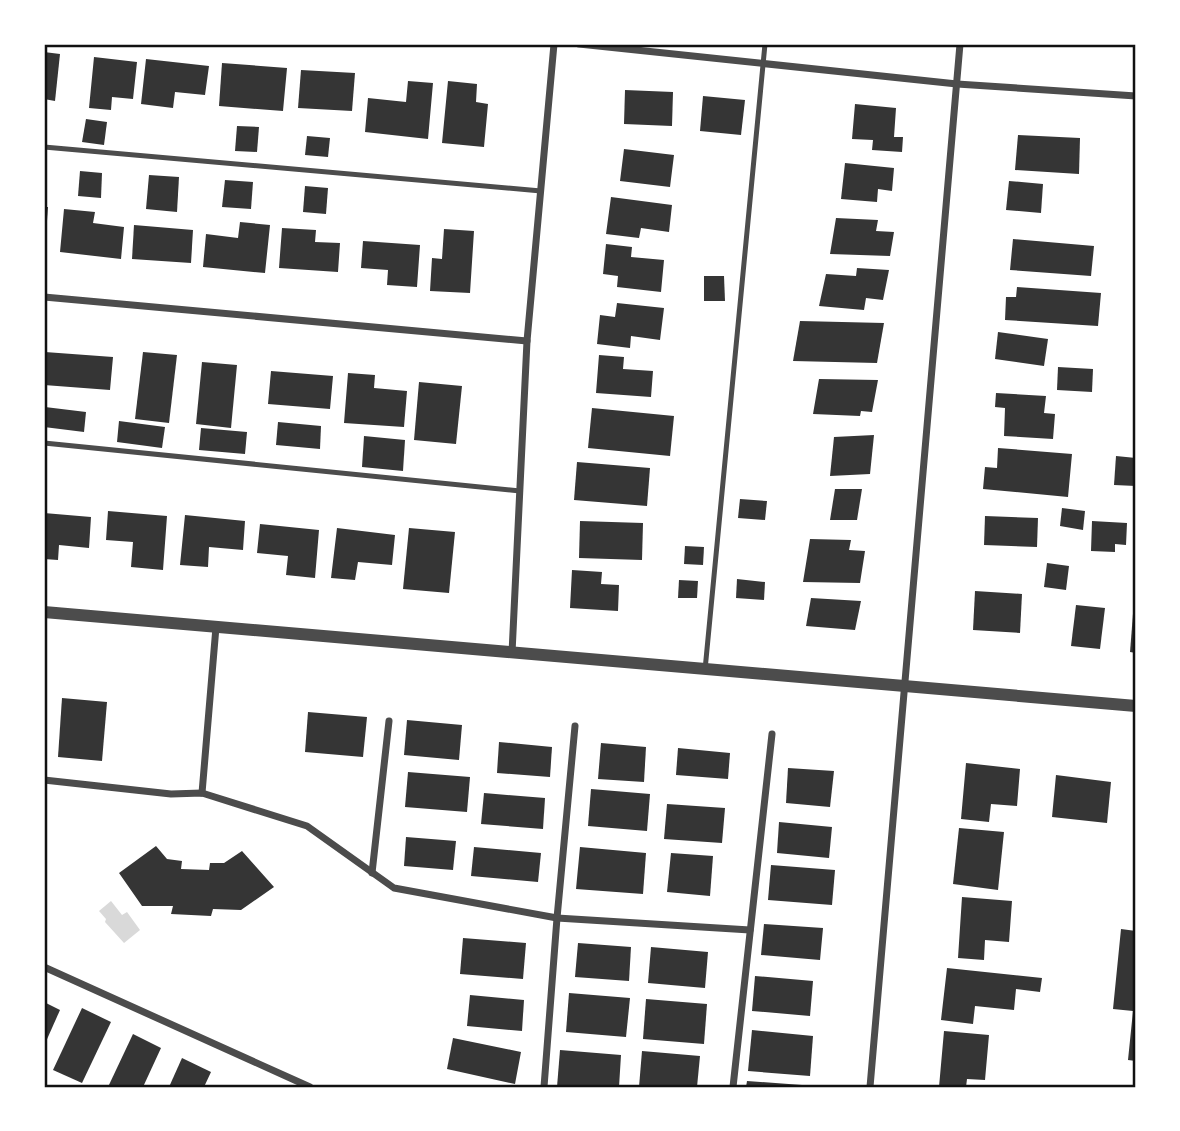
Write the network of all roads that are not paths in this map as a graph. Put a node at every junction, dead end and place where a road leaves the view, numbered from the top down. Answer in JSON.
{"nodes":[{"id":1,"x":554,"y":44,"type":"edge"},
{"id":2,"x":579,"y":44,"type":"edge"},
{"id":3,"x":765,"y":44,"type":"edge"},
{"id":4,"x":960,"y":44,"type":"edge"},
{"id":5,"x":763,"y":63,"type":"junction"},
{"id":6,"x":957,"y":83,"type":"junction"},
{"id":7,"x":1136,"y":96,"type":"edge"},
{"id":8,"x":44,"y":147,"type":"edge"},
{"id":9,"x":541,"y":191,"type":"junction"},
{"id":10,"x":44,"y":297,"type":"edge"},
{"id":11,"x":527,"y":341,"type":"junction"},
{"id":12,"x":44,"y":443,"type":"edge"},
{"id":13,"x":520,"y":491,"type":"junction"},
{"id":14,"x":44,"y":612,"type":"edge"},
{"id":15,"x":216,"y":627,"type":"junction"},
{"id":16,"x":512,"y":653,"type":"junction"},
{"id":17,"x":705,"y":670,"type":"junction"},
{"id":18,"x":904,"y":687,"type":"junction"},
{"id":19,"x":1136,"y":706,"type":"edge"},
{"id":20,"x":389,"y":721,"type":"dead end"},
{"id":21,"x":575,"y":726,"type":"dead end"},
{"id":22,"x":772,"y":734,"type":"dead end"},
{"id":23,"x":44,"y":780,"type":"edge"},
{"id":24,"x":202,"y":793,"type":"junction"},
{"id":25,"x":372,"y":873,"type":"junction"},
{"id":26,"x":557,"y":918,"type":"junction"},
{"id":27,"x":750,"y":930,"type":"junction"},
{"id":28,"x":44,"y":967,"type":"edge"},
{"id":29,"x":310,"y":1087,"type":"edge"},
{"id":30,"x":544,"y":1087,"type":"edge"},
{"id":31,"x":733,"y":1087,"type":"edge"},
{"id":32,"x":870,"y":1087,"type":"edge"}],
"edges":[{"from":1,"to":9,"type":"street"},
{"from":2,"to":5,"type":"street"},
{"from":3,"to":5,"type":"lane"},
{"from":4,"to":6,"type":"street"},
{"from":5,"to":6,"type":"street"},
{"from":5,"to":17,"type":"lane"},
{"from":6,"to":7,"type":"street"},
{"from":6,"to":18,"type":"street"},
{"from":8,"to":9,"type":"lane"},
{"from":9,"to":11,"type":"street"},
{"from":10,"to":11,"type":"street"},
{"from":11,"to":13,"type":"street"},
{"from":12,"to":13,"type":"lane"},
{"from":13,"to":16,"type":"street"},
{"from":14,"to":15,"type":"street"},
{"from":15,"to":16,"type":"street"},
{"from":15,"to":24,"type":"street"},
{"from":16,"to":17,"type":"street"},
{"from":17,"to":18,"type":"street"},
{"from":18,"to":19,"type":"street"},
{"from":18,"to":32,"type":"street"},
{"from":20,"to":25,"type":"street"},
{"from":21,"to":26,"type":"street"},
{"from":22,"to":27,"type":"street"},
{"from":23,"to":24,"type":"street"},
{"from":24,"to":25,"type":"street"},
{"from":25,"to":26,"type":"street"},
{"from":26,"to":27,"type":"street"},
{"from":26,"to":30,"type":"street"},
{"from":27,"to":31,"type":"street"},
{"from":28,"to":29,"type":"street"}]}
